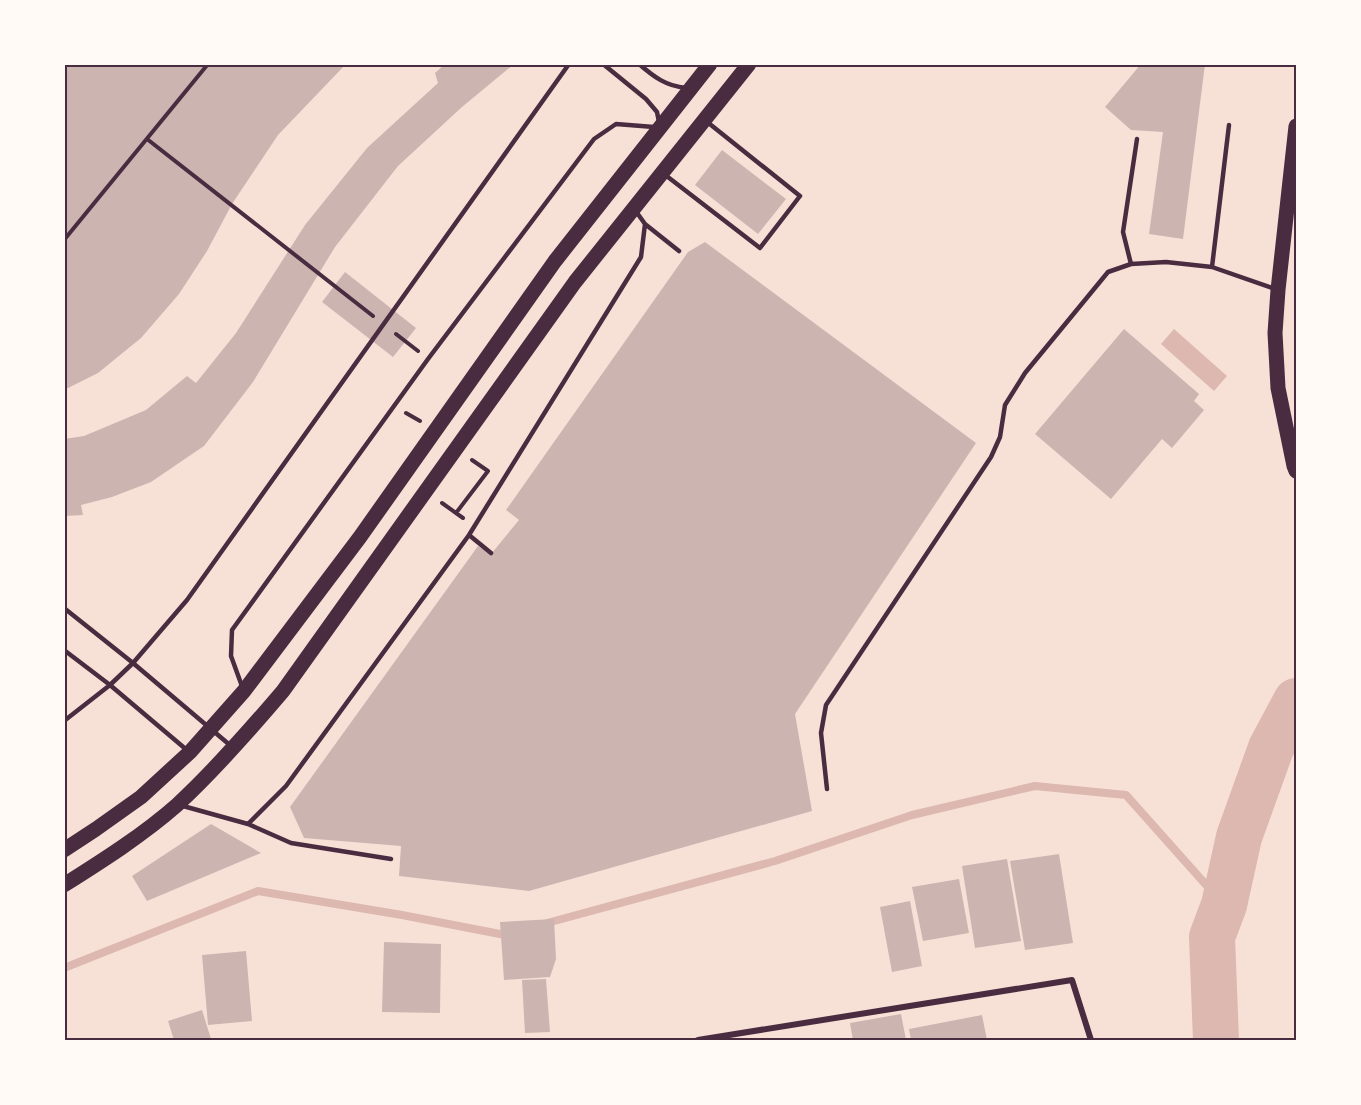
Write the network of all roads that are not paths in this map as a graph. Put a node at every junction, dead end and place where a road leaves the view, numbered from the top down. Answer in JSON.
{"nodes":[{"id":1,"x":569,"y":64,"type":"edge"},
{"id":2,"x":603,"y":64,"type":"edge"},
{"id":3,"x":639,"y":64,"type":"edge"},
{"id":4,"x":710,"y":64,"type":"edge"},
{"id":5,"x":749,"y":64,"type":"edge"},
{"id":6,"x":691,"y":88,"type":"junction"},
{"id":7,"x":705,"y":119,"type":"junction"},
{"id":8,"x":1229,"y":126,"type":"dead end"},
{"id":9,"x":1296,"y":126,"type":"edge"},
{"id":10,"x":660,"y":128,"type":"junction"},
{"id":11,"x":1137,"y":139,"type":"dead end"},
{"id":12,"x":662,"y":173,"type":"junction"},
{"id":13,"x":634,"y":208,"type":"junction"},
{"id":14,"x":645,"y":224,"type":"junction"},
{"id":15,"x":679,"y":251,"type":"dead end"},
{"id":16,"x":1131,"y":264,"type":"junction"},
{"id":17,"x":1212,"y":267,"type":"junction"},
{"id":18,"x":1278,"y":290,"type":"junction"},
{"id":19,"x":1296,"y":471,"type":"edge"},
{"id":20,"x":469,"y":535,"type":"junction"},
{"id":21,"x":491,"y":553,"type":"dead end"},
{"id":22,"x":64,"y":608,"type":"edge"},
{"id":23,"x":64,"y":650,"type":"edge"},
{"id":24,"x":133,"y":663,"type":"junction"},
{"id":25,"x":110,"y":685,"type":"junction"},
{"id":26,"x":244,"y":691,"type":"junction"},
{"id":27,"x":64,"y":721,"type":"edge"},
{"id":28,"x":212,"y":729,"type":"junction"},
{"id":29,"x":234,"y":748,"type":"junction"},
{"id":30,"x":190,"y":753,"type":"junction"},
{"id":31,"x":827,"y":789,"type":"dead end"},
{"id":32,"x":177,"y":804,"type":"junction"},
{"id":33,"x":248,"y":824,"type":"junction"},
{"id":34,"x":64,"y":850,"type":"edge"},
{"id":35,"x":391,"y":859,"type":"dead end"},
{"id":36,"x":64,"y":885,"type":"edge"},
{"id":37,"x":698,"y":1041,"type":"edge"},
{"id":38,"x":1091,"y":1041,"type":"edge"}],
"edges":[{"from":1,"to":24,"type":"lane"},
{"from":2,"to":10,"type":"lane"},
{"from":3,"to":6,"type":"lane"},
{"from":4,"to":6,"type":"main road"},
{"from":5,"to":7,"type":"main road"},
{"from":6,"to":10,"type":"main road"},
{"from":7,"to":12,"type":"main road"},
{"from":7,"to":12,"type":"lane"},
{"from":8,"to":17,"type":"lane"},
{"from":9,"to":18,"type":"main road"},
{"from":10,"to":26,"type":"main road"},
{"from":10,"to":26,"type":"lane"},
{"from":11,"to":16,"type":"lane"},
{"from":12,"to":13,"type":"main road"},
{"from":13,"to":14,"type":"lane"},
{"from":13,"to":29,"type":"main road"},
{"from":14,"to":15,"type":"lane"},
{"from":14,"to":20,"type":"lane"},
{"from":16,"to":17,"type":"lane"},
{"from":16,"to":31,"type":"lane"},
{"from":17,"to":18,"type":"lane"},
{"from":18,"to":19,"type":"main road"},
{"from":20,"to":21,"type":"lane"},
{"from":20,"to":33,"type":"lane"},
{"from":22,"to":24,"type":"lane"},
{"from":23,"to":25,"type":"lane"},
{"from":24,"to":25,"type":"lane"},
{"from":24,"to":28,"type":"lane"},
{"from":25,"to":27,"type":"lane"},
{"from":25,"to":30,"type":"lane"},
{"from":26,"to":28,"type":"main road"},
{"from":28,"to":29,"type":"lane"},
{"from":28,"to":30,"type":"main road"},
{"from":29,"to":32,"type":"main road"},
{"from":30,"to":34,"type":"main road"},
{"from":32,"to":33,"type":"lane"},
{"from":32,"to":36,"type":"main road"},
{"from":33,"to":35,"type":"lane"},
{"from":37,"to":38,"type":"street"}]}
